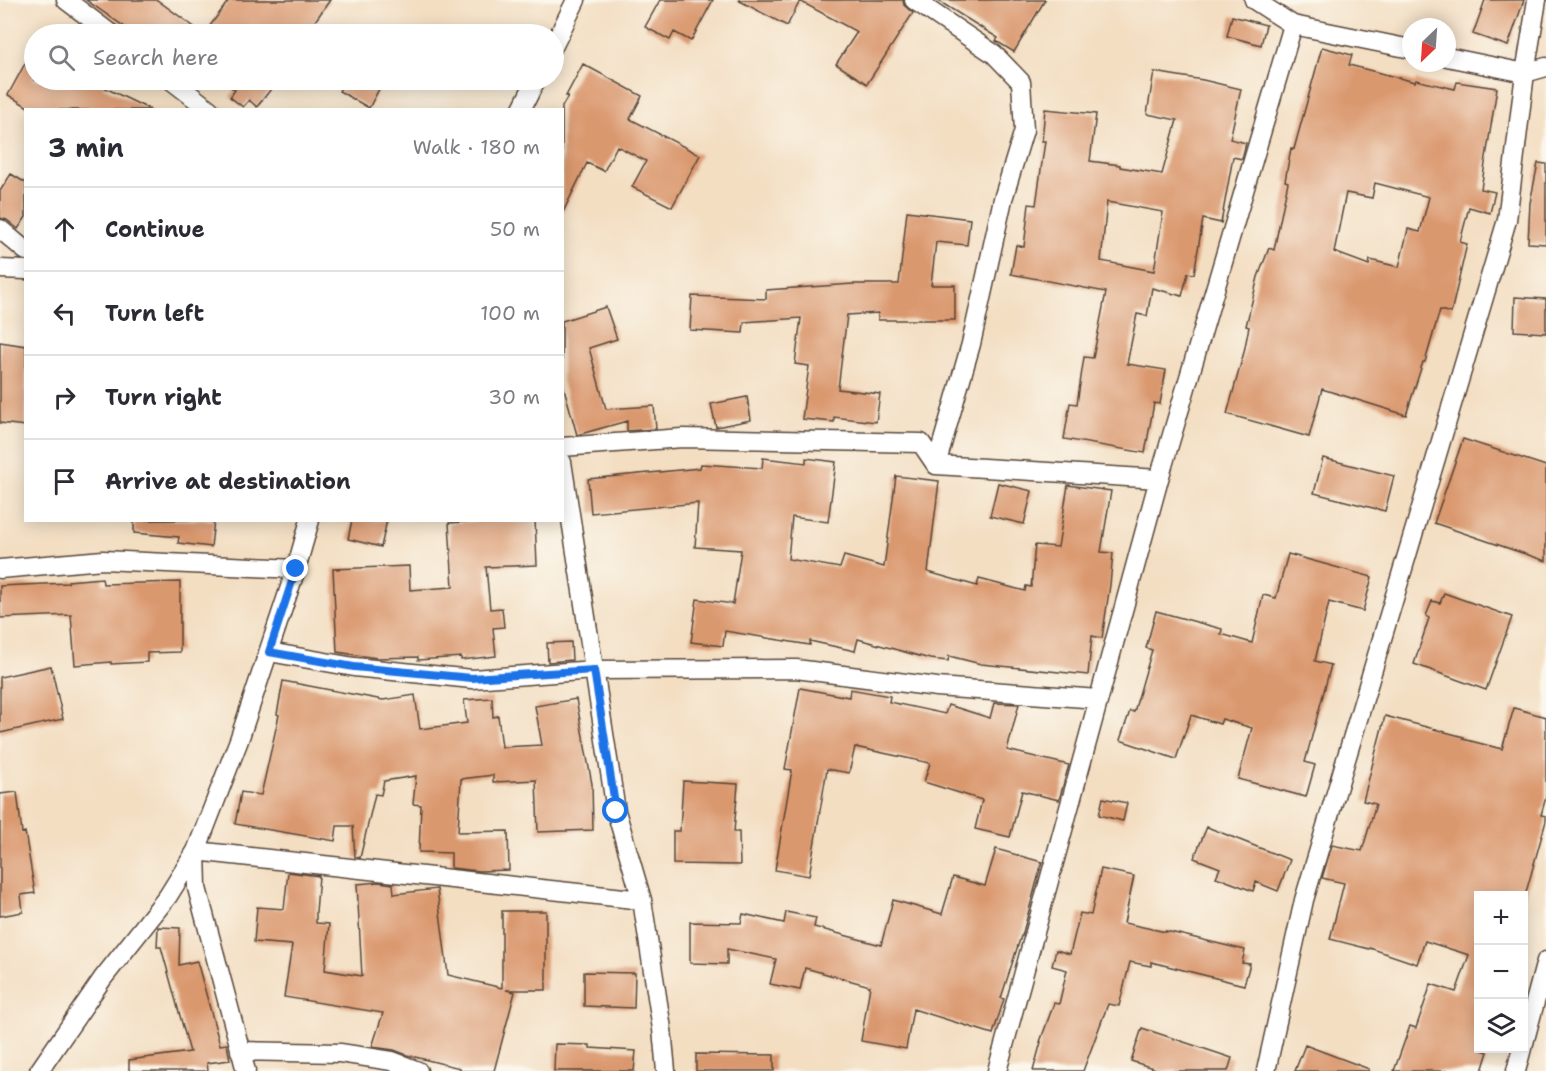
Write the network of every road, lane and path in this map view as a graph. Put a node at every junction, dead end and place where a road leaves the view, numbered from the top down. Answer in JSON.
{"nodes":[{"id":1,"x":66,"y":0,"type":"edge"},
{"id":2,"x":914,"y":0,"type":"edge"},
{"id":3,"x":1254,"y":0,"type":"edge"},
{"id":4,"x":1537,"y":0,"type":"edge"},
{"id":5,"x":569,"y":3,"type":"edge"},
{"id":6,"x":98,"y":24,"type":"edge"},
{"id":7,"x":562,"y":24,"type":"edge"},
{"id":8,"x":1293,"y":25,"type":"junction"},
{"id":9,"x":1402,"y":47,"type":"edge"},
{"id":10,"x":1456,"y":59,"type":"edge"},
{"id":11,"x":1546,"y":67,"type":"edge"},
{"id":12,"x":1525,"y":73,"type":"junction"},
{"id":13,"x":184,"y":90,"type":"edge"},
{"id":14,"x":531,"y":90,"type":"edge"},
{"id":15,"x":207,"y":108,"type":"edge"},
{"id":16,"x":522,"y":108,"type":"edge"},
{"id":17,"x":0,"y":229,"type":"edge"},
{"id":18,"x":24,"y":249,"type":"edge"},
{"id":19,"x":0,"y":269,"type":"edge"},
{"id":20,"x":24,"y":270,"type":"edge"},
{"id":21,"x":564,"y":447,"type":"edge"},
{"id":22,"x":936,"y":465,"type":"junction"},
{"id":23,"x":564,"y":475,"type":"edge"},
{"id":24,"x":1159,"y":479,"type":"junction"},
{"id":25,"x":309,"y":522,"type":"edge"},
{"id":26,"x":0,"y":569,"type":"edge"},
{"id":27,"x":296,"y":569,"type":"junction"},
{"id":28,"x":269,"y":652,"type":"junction"},
{"id":29,"x":594,"y":670,"type":"junction"},
{"id":30,"x":1098,"y":699,"type":"junction"},
{"id":31,"x":196,"y":851,"type":"junction"},
{"id":32,"x":642,"y":900,"type":"junction"},
{"id":33,"x":1546,"y":961,"type":"edge"},
{"id":34,"x":1528,"y":1028,"type":"edge"},
{"id":35,"x":240,"y":1051,"type":"junction"},
{"id":36,"x":1521,"y":1053,"type":"edge"},
{"id":37,"x":1519,"y":1070,"type":"edge"},
{"id":38,"x":39,"y":1071,"type":"edge"},
{"id":39,"x":246,"y":1071,"type":"edge"},
{"id":40,"x":418,"y":1071,"type":"edge"},
{"id":41,"x":666,"y":1071,"type":"edge"},
{"id":42,"x":997,"y":1071,"type":"edge"},
{"id":43,"x":1266,"y":1071,"type":"edge"}],
"edges":[{"from":1,"to":6,"type":"street"},
{"from":2,"to":22,"type":"street"},
{"from":3,"to":8,"type":"street"},
{"from":4,"to":12,"type":"street"},
{"from":5,"to":7,"type":"street"},
{"from":8,"to":9,"type":"street"},
{"from":8,"to":24,"type":"street"},
{"from":10,"to":12,"type":"street"},
{"from":11,"to":12,"type":"street"},
{"from":12,"to":43,"type":"street"},
{"from":13,"to":15,"type":"street"},
{"from":14,"to":16,"type":"street"},
{"from":17,"to":18,"type":"street"},
{"from":19,"to":20,"type":"street"},
{"from":21,"to":22,"type":"street"},
{"from":22,"to":24,"type":"street"},
{"from":23,"to":29,"type":"street"},
{"from":24,"to":30,"type":"street"},
{"from":25,"to":27,"type":"street"},
{"from":26,"to":27,"type":"street"},
{"from":27,"to":28,"type":"street"},
{"from":28,"to":29,"type":"street"},
{"from":28,"to":31,"type":"street"},
{"from":29,"to":30,"type":"street"},
{"from":29,"to":32,"type":"street"},
{"from":30,"to":42,"type":"street"},
{"from":31,"to":32,"type":"street"},
{"from":31,"to":35,"type":"street"},
{"from":31,"to":38,"type":"street"},
{"from":32,"to":41,"type":"street"},
{"from":33,"to":34,"type":"street"},
{"from":35,"to":39,"type":"street"},
{"from":35,"to":40,"type":"street"},
{"from":36,"to":37,"type":"street"}]}
